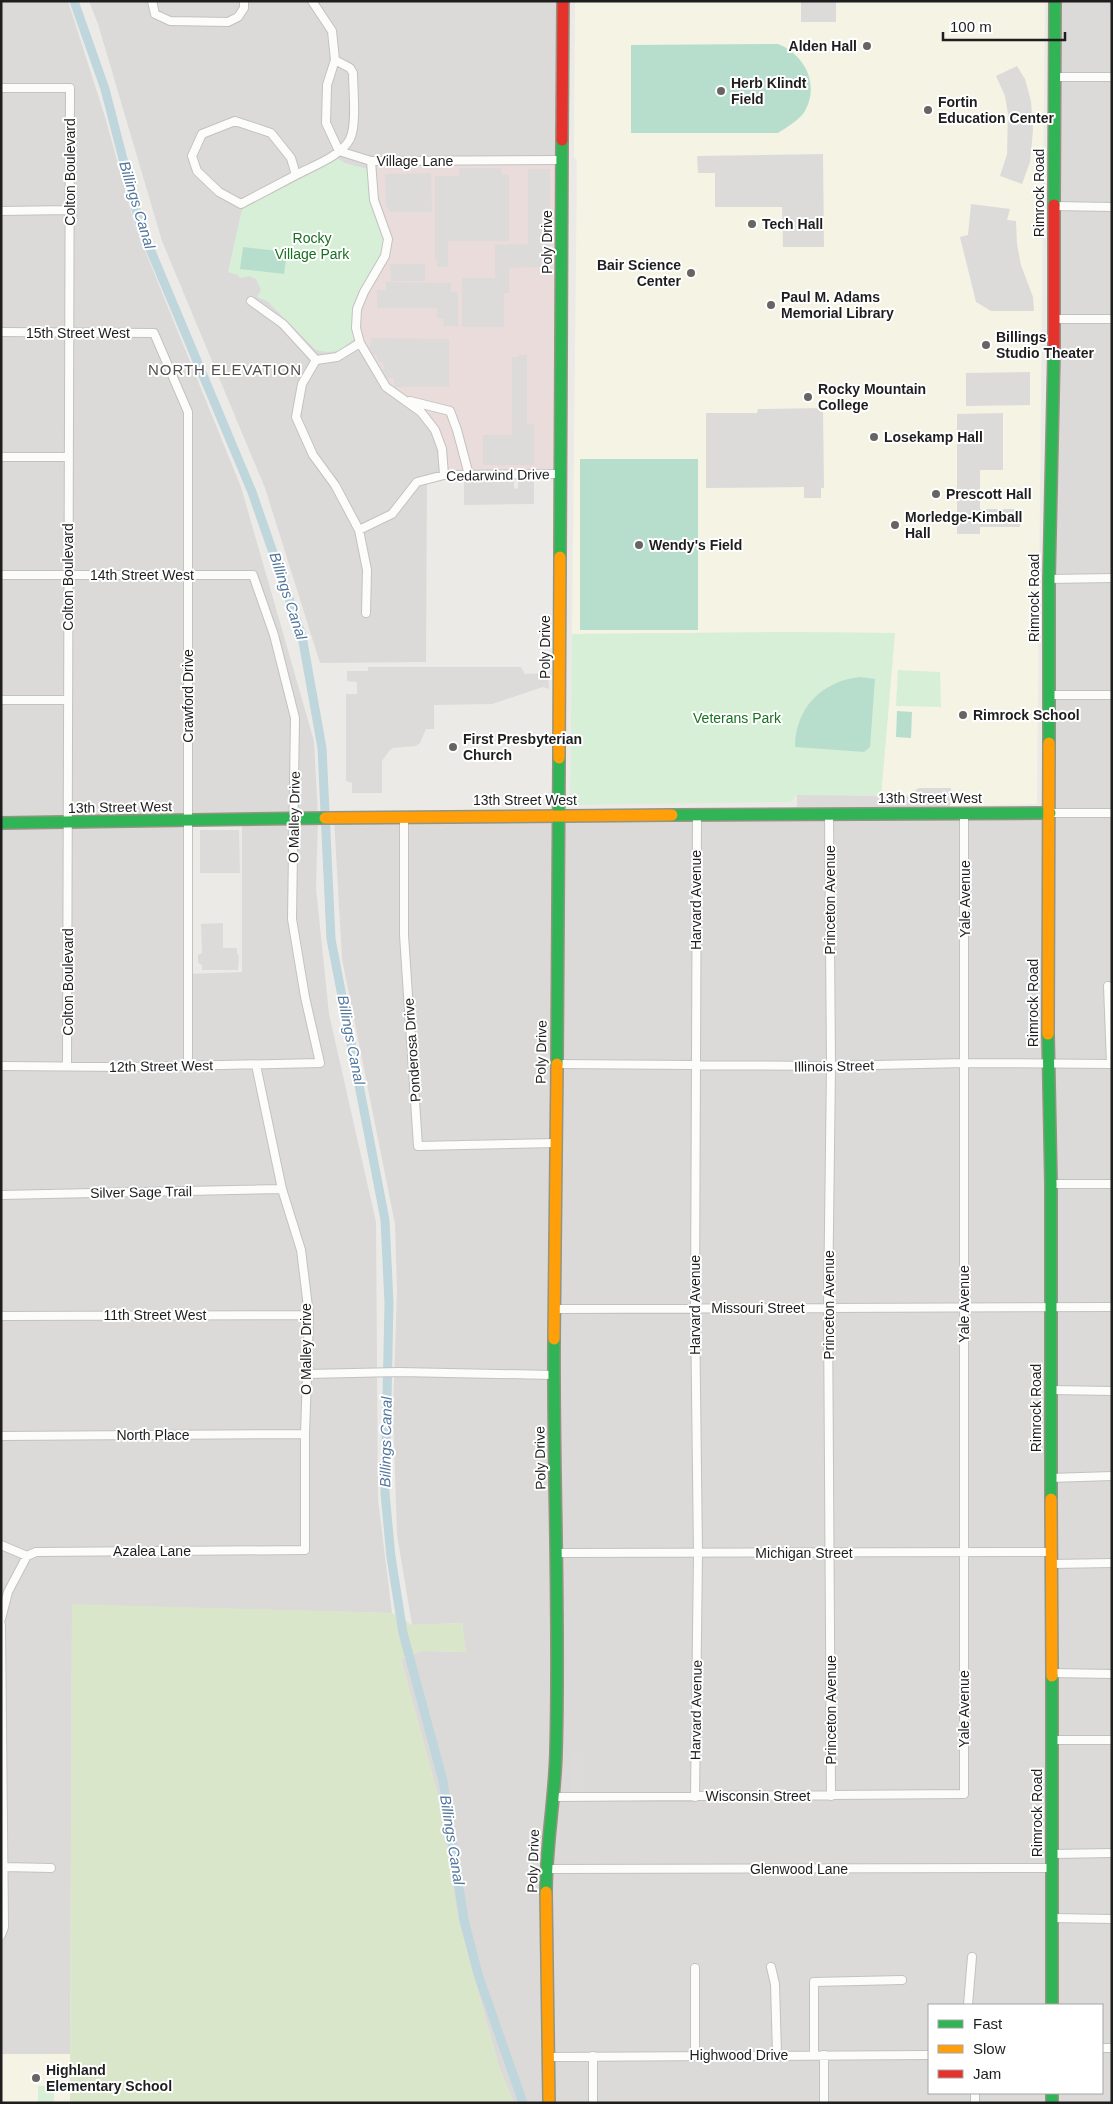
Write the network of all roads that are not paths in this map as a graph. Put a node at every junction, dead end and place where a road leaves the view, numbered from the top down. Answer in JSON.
{"nodes":[{"id":1,"x":152,"y":1,"type":"edge"},
{"id":2,"x":244,"y":1,"type":"edge"},
{"id":3,"x":312,"y":1,"type":"edge"},
{"id":4,"x":563,"y":1,"type":"edge"},
{"id":5,"x":1055,"y":1,"type":"edge"},
{"id":6,"x":336,"y":60,"type":"junction"},
{"id":7,"x":1055,"y":77,"type":"junction"},
{"id":8,"x":1112,"y":77,"type":"edge"},
{"id":9,"x":1,"y":88,"type":"edge"},
{"id":10,"x":339,"y":151,"type":"junction"},
{"id":11,"x":562,"y":160,"type":"junction"},
{"id":12,"x":371,"y":161,"type":"junction"},
{"id":13,"x":296,"y":175,"type":"junction"},
{"id":14,"x":1054,"y":206,"type":"junction"},
{"id":15,"x":1112,"y":207,"type":"edge"},
{"id":16,"x":69,"y":210,"type":"junction"},
{"id":17,"x":1,"y":211,"type":"edge"},
{"id":18,"x":251,"y":300,"type":"dead end"},
{"id":19,"x":1055,"y":319,"type":"junction"},
{"id":20,"x":1112,"y":319,"type":"edge"},
{"id":21,"x":1,"y":332,"type":"edge"},
{"id":22,"x":154,"y":333,"type":"joint"},
{"id":23,"x":69,"y":334,"type":"junction"},
{"id":24,"x":360,"y":343,"type":"junction"},
{"id":25,"x":316,"y":360,"type":"junction"},
{"id":26,"x":400,"y":398,"type":"junction"},
{"id":27,"x":1,"y":457,"type":"edge"},
{"id":28,"x":69,"y":457,"type":"junction"},
{"id":29,"x":561,"y":474,"type":"junction"},
{"id":30,"x":444,"y":475,"type":"junction"},
{"id":31,"x":469,"y":475,"type":"junction"},
{"id":32,"x":359,"y":530,"type":"junction"},
{"id":33,"x":188,"y":574,"type":"junction"},
{"id":34,"x":1,"y":575,"type":"edge"},
{"id":35,"x":69,"y":575,"type":"junction"},
{"id":36,"x":253,"y":575,"type":"joint"},
{"id":37,"x":1112,"y":578,"type":"edge"},
{"id":38,"x":1049,"y":579,"type":"junction"},
{"id":39,"x":366,"y":614,"type":"dead end"},
{"id":40,"x":1049,"y":695,"type":"junction"},
{"id":41,"x":1112,"y":695,"type":"edge"},
{"id":42,"x":1,"y":700,"type":"edge"},
{"id":43,"x":68,"y":700,"type":"junction"},
{"id":44,"x":1050,"y":813,"type":"junction"},
{"id":45,"x":1112,"y":813,"type":"edge"},
{"id":46,"x":697,"y":814,"type":"junction"},
{"id":47,"x":829,"y":814,"type":"junction"},
{"id":48,"x":964,"y":814,"type":"junction"},
{"id":49,"x":404,"y":816,"type":"junction"},
{"id":50,"x":559,"y":816,"type":"junction"},
{"id":51,"x":295,"y":818,"type":"junction"},
{"id":52,"x":188,"y":820,"type":"junction"},
{"id":53,"x":1,"y":823,"type":"edge"},
{"id":54,"x":68,"y":823,"type":"junction"},
{"id":55,"x":1108,"y":986,"type":"dead end"},
{"id":56,"x":320,"y":1063,"type":"joint"},
{"id":57,"x":965,"y":1063,"type":"junction"},
{"id":58,"x":1048,"y":1063,"type":"junction"},
{"id":59,"x":556,"y":1064,"type":"junction"},
{"id":60,"x":1111,"y":1064,"type":"edge"},
{"id":61,"x":256,"y":1065,"type":"junction"},
{"id":62,"x":696,"y":1065,"type":"junction"},
{"id":63,"x":1,"y":1066,"type":"edge"},
{"id":64,"x":67,"y":1066,"type":"junction"},
{"id":65,"x":188,"y":1066,"type":"junction"},
{"id":66,"x":830,"y":1066,"type":"junction"},
{"id":67,"x":556,"y":1143,"type":"junction"},
{"id":68,"x":1051,"y":1184,"type":"junction"},
{"id":69,"x":1112,"y":1184,"type":"edge"},
{"id":70,"x":282,"y":1189,"type":"junction"},
{"id":71,"x":1,"y":1195,"type":"edge"},
{"id":72,"x":1112,"y":1307,"type":"edge"},
{"id":73,"x":695,"y":1308,"type":"junction"},
{"id":74,"x":828,"y":1308,"type":"junction"},
{"id":75,"x":964,"y":1308,"type":"junction"},
{"id":76,"x":1050,"y":1308,"type":"junction"},
{"id":77,"x":555,"y":1309,"type":"junction"},
{"id":78,"x":309,"y":1315,"type":"junction"},
{"id":79,"x":1,"y":1316,"type":"edge"},
{"id":80,"x":307,"y":1374,"type":"junction"},
{"id":81,"x":554,"y":1375,"type":"junction"},
{"id":82,"x":1051,"y":1390,"type":"junction"},
{"id":83,"x":1112,"y":1391,"type":"edge"},
{"id":84,"x":304,"y":1434,"type":"junction"},
{"id":85,"x":1,"y":1436,"type":"edge"},
{"id":86,"x":1112,"y":1476,"type":"edge"},
{"id":87,"x":1050,"y":1478,"type":"junction"},
{"id":88,"x":1,"y":1545,"type":"edge"},
{"id":89,"x":305,"y":1550,"type":"joint"},
{"id":90,"x":557,"y":1553,"type":"junction"},
{"id":91,"x":830,"y":1553,"type":"junction"},
{"id":92,"x":698,"y":1554,"type":"junction"},
{"id":93,"x":964,"y":1554,"type":"junction"},
{"id":94,"x":26,"y":1556,"type":"junction"},
{"id":95,"x":1051,"y":1558,"type":"junction"},
{"id":96,"x":1112,"y":1563,"type":"edge"},
{"id":97,"x":1,"y":1619,"type":"edge"},
{"id":98,"x":1,"y":1625,"type":"edge"},
{"id":99,"x":1051,"y":1673,"type":"junction"},
{"id":100,"x":1112,"y":1674,"type":"edge"},
{"id":101,"x":1051,"y":1740,"type":"junction"},
{"id":102,"x":1112,"y":1740,"type":"edge"},
{"id":103,"x":964,"y":1794,"type":"joint"},
{"id":104,"x":831,"y":1796,"type":"junction"},
{"id":105,"x":553,"y":1797,"type":"junction"},
{"id":106,"x":695,"y":1797,"type":"junction"},
{"id":107,"x":1052,"y":1854,"type":"junction"},
{"id":108,"x":1112,"y":1854,"type":"edge"},
{"id":109,"x":4,"y":1867,"type":"junction"},
{"id":110,"x":51,"y":1868,"type":"dead end"},
{"id":111,"x":1052,"y":1868,"type":"junction"},
{"id":112,"x":546,"y":1870,"type":"junction"},
{"id":113,"x":1052,"y":1918,"type":"junction"},
{"id":114,"x":1112,"y":1919,"type":"edge"},
{"id":115,"x":1,"y":1935,"type":"edge"},
{"id":116,"x":972,"y":1957,"type":"dead end"},
{"id":117,"x":771,"y":1967,"type":"dead end"},
{"id":118,"x":695,"y":1968,"type":"dead end"},
{"id":119,"x":902,"y":1980,"type":"dead end"},
{"id":120,"x":968,"y":2004,"type":"edge"},
{"id":121,"x":1052,"y":2004,"type":"edge"},
{"id":122,"x":695,"y":2055,"type":"junction"},
{"id":123,"x":777,"y":2055,"type":"junction"},
{"id":124,"x":814,"y":2055,"type":"junction"},
{"id":125,"x":824,"y":2055,"type":"junction"},
{"id":126,"x":928,"y":2055,"type":"edge"},
{"id":127,"x":549,"y":2056,"type":"junction"},
{"id":128,"x":593,"y":2056,"type":"junction"},
{"id":129,"x":549,"y":2103,"type":"edge"},
{"id":130,"x":593,"y":2103,"type":"edge"},
{"id":131,"x":824,"y":2103,"type":"edge"}],
"edges":[{"from":1,"to":2,"type":"street"},
{"from":3,"to":6,"type":"street"},
{"from":4,"to":11,"type":"street","name":"Poly Drive"},
{"from":5,"to":7,"type":"street","name":"Rimrock Road"},
{"from":6,"to":10,"type":"street"},
{"from":6,"to":10,"type":"street"},
{"from":7,"to":8,"type":"street"},
{"from":7,"to":14,"type":"street","name":"Rimrock Road"},
{"from":9,"to":16,"type":"street","name":"Colton Boulevard"},
{"from":10,"to":12,"type":"street","name":"Village Lane"},
{"from":10,"to":13,"type":"street"},
{"from":11,"to":12,"type":"street","name":"Village Lane"},
{"from":11,"to":29,"type":"street","name":"Poly Drive"},
{"from":12,"to":24,"type":"street"},
{"from":13,"to":13,"type":"street"},
{"from":14,"to":15,"type":"street"},
{"from":14,"to":19,"type":"street","name":"Rimrock Road"},
{"from":16,"to":17,"type":"street"},
{"from":16,"to":23,"type":"street","name":"Colton Boulevard"},
{"from":18,"to":25,"type":"street"},
{"from":19,"to":20,"type":"street"},
{"from":19,"to":38,"type":"street","name":"Rimrock Road"},
{"from":21,"to":23,"type":"street","name":"15th Street West"},
{"from":22,"to":23,"type":"street","name":"15th Street West"},
{"from":22,"to":33,"type":"street","name":"Crawford Drive"},
{"from":23,"to":28,"type":"street","name":"Colton Boulevard"},
{"from":24,"to":25,"type":"street"},
{"from":24,"to":26,"type":"street"},
{"from":25,"to":32,"type":"street"},
{"from":26,"to":30,"type":"street"},
{"from":26,"to":31,"type":"street"},
{"from":27,"to":28,"type":"street"},
{"from":28,"to":35,"type":"street","name":"Colton Boulevard"},
{"from":29,"to":31,"type":"street","name":"Cedarwind Drive"},
{"from":29,"to":50,"type":"street","name":"Poly Drive"},
{"from":30,"to":31,"type":"street","name":"Cedarwind Drive"},
{"from":30,"to":32,"type":"street","name":"Cedarwind Drive"},
{"from":32,"to":39,"type":"street"},
{"from":33,"to":35,"type":"street","name":"14th Street West"},
{"from":33,"to":36,"type":"street","name":"14th Street West"},
{"from":33,"to":52,"type":"street","name":"Crawford Drive"},
{"from":34,"to":35,"type":"street","name":"14th Street West"},
{"from":35,"to":43,"type":"street","name":"Colton Boulevard"},
{"from":36,"to":51,"type":"street","name":"O Malley Drive"},
{"from":37,"to":38,"type":"street"},
{"from":38,"to":40,"type":"street","name":"Rimrock Road"},
{"from":40,"to":41,"type":"street"},
{"from":40,"to":44,"type":"street","name":"Rimrock Road"},
{"from":42,"to":43,"type":"street"},
{"from":43,"to":54,"type":"street","name":"Colton Boulevard"},
{"from":44,"to":45,"type":"street"},
{"from":44,"to":48,"type":"street","name":"13th Street West"},
{"from":44,"to":58,"type":"street","name":"Rimrock Road"},
{"from":46,"to":47,"type":"street","name":"13th Street West"},
{"from":46,"to":50,"type":"street","name":"13th Street West"},
{"from":46,"to":62,"type":"street","name":"Harvard Avenue"},
{"from":47,"to":48,"type":"street","name":"13th Street West"},
{"from":47,"to":66,"type":"street","name":"Princeton Avenue"},
{"from":48,"to":57,"type":"street","name":"Yale Avenue"},
{"from":49,"to":50,"type":"street","name":"13th Street West"},
{"from":49,"to":51,"type":"street","name":"13th Street West"},
{"from":49,"to":67,"type":"street","name":"Ponderosa Drive"},
{"from":50,"to":59,"type":"street","name":"Poly Drive"},
{"from":51,"to":52,"type":"street","name":"13th Street West"},
{"from":51,"to":56,"type":"street","name":"O Malley Drive"},
{"from":52,"to":54,"type":"street","name":"13th Street West"},
{"from":52,"to":65,"type":"street","name":"Crawford Drive"},
{"from":53,"to":54,"type":"street","name":"13th Street West"},
{"from":54,"to":64,"type":"street","name":"Colton Boulevard"},
{"from":55,"to":60,"type":"street"},
{"from":56,"to":61,"type":"street","name":"12th Street West"},
{"from":57,"to":58,"type":"street","name":"Illinois Street"},
{"from":57,"to":66,"type":"street","name":"Illinois Street"},
{"from":57,"to":75,"type":"street","name":"Yale Avenue"},
{"from":58,"to":60,"type":"street","name":"Illinois Street"},
{"from":58,"to":68,"type":"street","name":"Rimrock Road"},
{"from":59,"to":62,"type":"street","name":"Illinois Street"},
{"from":59,"to":67,"type":"street","name":"Poly Drive"},
{"from":61,"to":65,"type":"street","name":"12th Street West"},
{"from":61,"to":70,"type":"street","name":"O Malley Drive"},
{"from":62,"to":66,"type":"street","name":"Illinois Street"},
{"from":62,"to":73,"type":"street","name":"Harvard Avenue"},
{"from":63,"to":64,"type":"street","name":"12th Street West"},
{"from":64,"to":65,"type":"street","name":"12th Street West"},
{"from":66,"to":74,"type":"street","name":"Princeton Avenue"},
{"from":67,"to":77,"type":"street","name":"Poly Drive"},
{"from":68,"to":69,"type":"street"},
{"from":68,"to":76,"type":"street","name":"Rimrock Road"},
{"from":70,"to":71,"type":"street","name":"Silver Sage Trail"},
{"from":70,"to":78,"type":"street","name":"O Malley Drive"},
{"from":72,"to":76,"type":"street","name":"Missouri Street"},
{"from":73,"to":74,"type":"street","name":"Missouri Street"},
{"from":73,"to":77,"type":"street","name":"Missouri Street"},
{"from":73,"to":92,"type":"street","name":"Harvard Avenue"},
{"from":74,"to":75,"type":"street","name":"Missouri Street"},
{"from":74,"to":91,"type":"street","name":"Princeton Avenue"},
{"from":75,"to":76,"type":"street","name":"Missouri Street"},
{"from":75,"to":93,"type":"street","name":"Yale Avenue"},
{"from":76,"to":82,"type":"street","name":"Rimrock Road"},
{"from":77,"to":81,"type":"street","name":"Poly Drive"},
{"from":78,"to":79,"type":"street","name":"11th Street West"},
{"from":78,"to":80,"type":"street","name":"O Malley Drive"},
{"from":80,"to":81,"type":"street"},
{"from":80,"to":84,"type":"street","name":"O Malley Drive"},
{"from":81,"to":90,"type":"street","name":"Poly Drive"},
{"from":82,"to":83,"type":"street"},
{"from":82,"to":87,"type":"street","name":"Rimrock Road"},
{"from":84,"to":85,"type":"street","name":"North Place"},
{"from":84,"to":89,"type":"street","name":"O Malley Drive"},
{"from":86,"to":87,"type":"street"},
{"from":87,"to":95,"type":"street","name":"Rimrock Road"},
{"from":88,"to":94,"type":"street"},
{"from":89,"to":94,"type":"street","name":"Azalea Lane"},
{"from":90,"to":92,"type":"street","name":"Michigan Street"},
{"from":90,"to":105,"type":"street","name":"Poly Drive"},
{"from":91,"to":92,"type":"street","name":"Michigan Street"},
{"from":91,"to":93,"type":"street","name":"Michigan Street"},
{"from":91,"to":104,"type":"street","name":"Princeton Avenue"},
{"from":92,"to":106,"type":"street","name":"Harvard Avenue"},
{"from":93,"to":95,"type":"street","name":"Michigan Street"},
{"from":93,"to":103,"type":"street","name":"Yale Avenue"},
{"from":94,"to":97,"type":"street"},
{"from":95,"to":96,"type":"street","name":"Michigan Street"},
{"from":95,"to":99,"type":"street","name":"Rimrock Road"},
{"from":98,"to":109,"type":"street"},
{"from":99,"to":100,"type":"street"},
{"from":99,"to":101,"type":"street","name":"Rimrock Road"},
{"from":101,"to":102,"type":"street"},
{"from":101,"to":107,"type":"street","name":"Rimrock Road"},
{"from":103,"to":104,"type":"street","name":"Wisconsin Street"},
{"from":104,"to":106,"type":"street","name":"Wisconsin Street"},
{"from":105,"to":106,"type":"street","name":"Wisconsin Street"},
{"from":105,"to":112,"type":"street","name":"Poly Drive"},
{"from":107,"to":108,"type":"street"},
{"from":107,"to":111,"type":"street","name":"Rimrock Road"},
{"from":109,"to":110,"type":"street"},
{"from":109,"to":115,"type":"street"},
{"from":111,"to":112,"type":"street","name":"Glenwood Lane"},
{"from":111,"to":113,"type":"street","name":"Rimrock Road"},
{"from":112,"to":127,"type":"street","name":"Poly Drive"},
{"from":113,"to":114,"type":"street"},
{"from":113,"to":121,"type":"street","name":"Rimrock Road"},
{"from":116,"to":120,"type":"street"},
{"from":117,"to":123,"type":"street"},
{"from":118,"to":122,"type":"street"},
{"from":119,"to":124,"type":"street"},
{"from":122,"to":123,"type":"street","name":"Highwood Drive"},
{"from":122,"to":128,"type":"street","name":"Highwood Drive"},
{"from":123,"to":124,"type":"street","name":"Highwood Drive"},
{"from":124,"to":125,"type":"street","name":"Highwood Drive"},
{"from":125,"to":126,"type":"street","name":"Highwood Drive"},
{"from":125,"to":131,"type":"street"},
{"from":127,"to":128,"type":"street","name":"Highwood Drive"},
{"from":127,"to":129,"type":"street","name":"Poly Drive"},
{"from":128,"to":130,"type":"street"}]}
